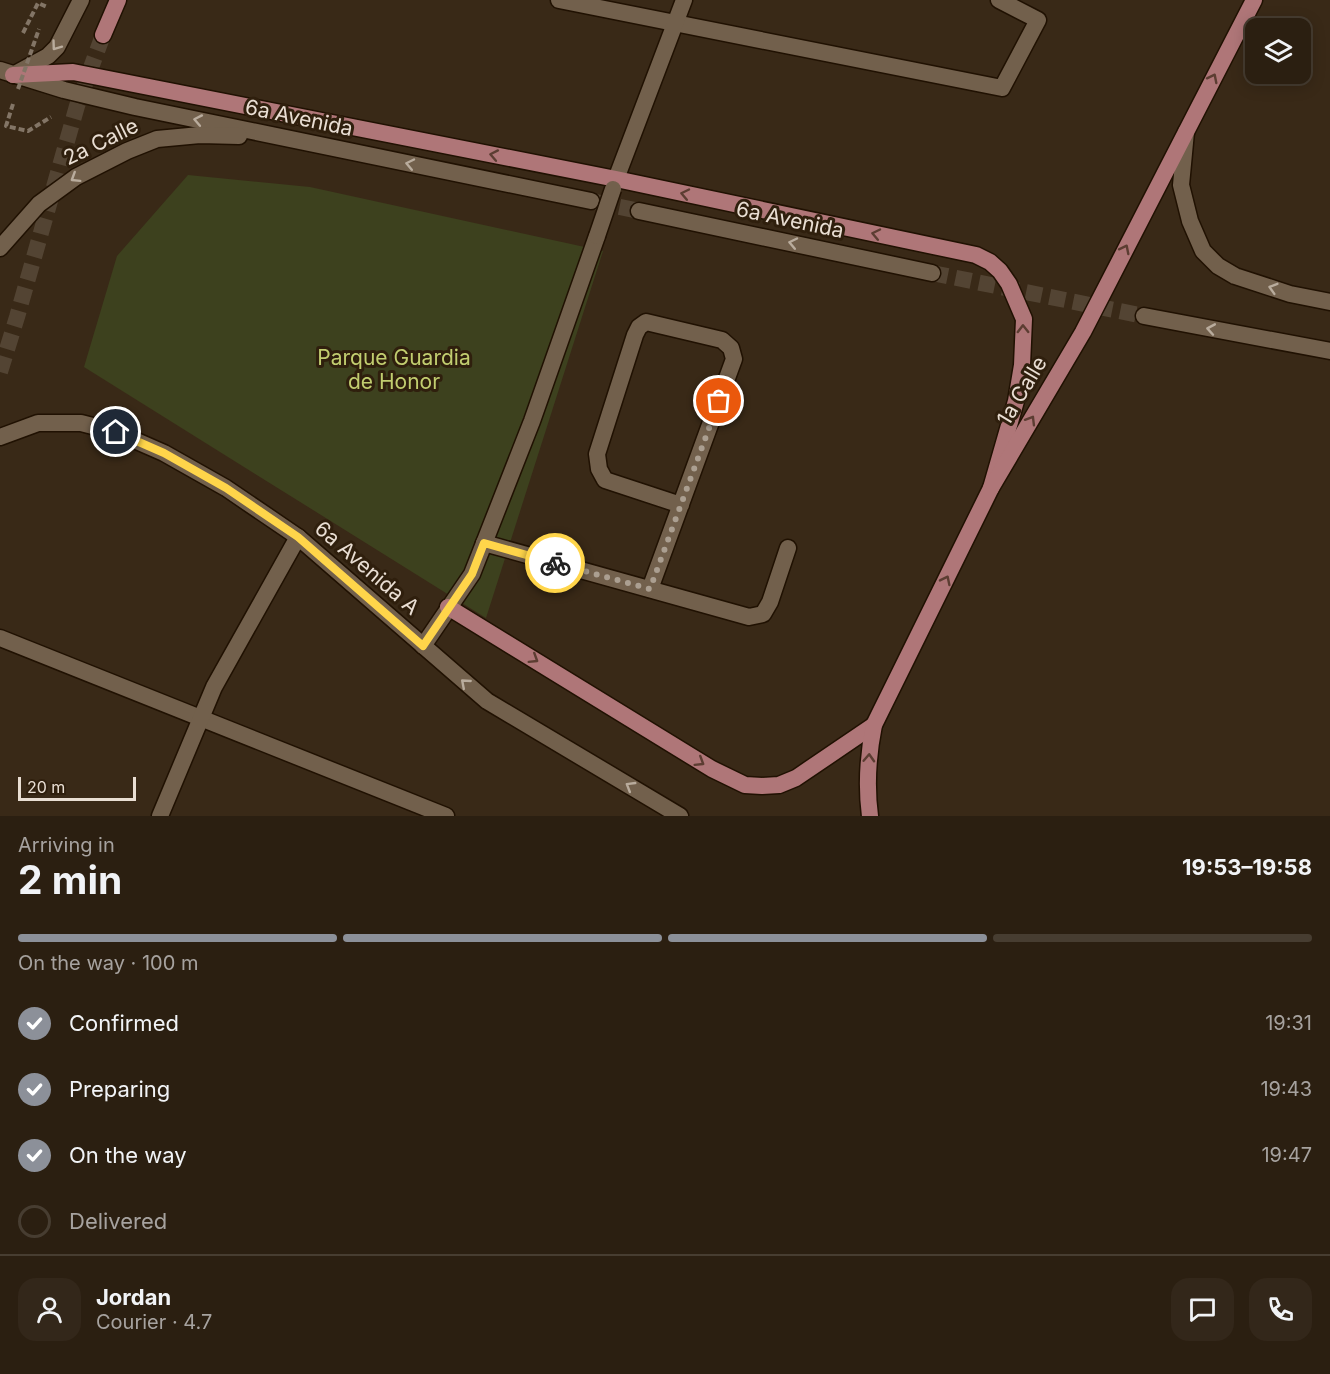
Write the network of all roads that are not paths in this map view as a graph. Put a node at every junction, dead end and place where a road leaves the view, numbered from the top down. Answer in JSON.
{"nodes":[{"id":1,"x":81,"y":0,"type":"edge"},
{"id":2,"x":118,"y":0,"type":"edge"},
{"id":3,"x":559,"y":0,"type":"edge"},
{"id":4,"x":684,"y":0,"type":"edge"},
{"id":5,"x":999,"y":0,"type":"edge"},
{"id":6,"x":1254,"y":0,"type":"edge"},
{"id":7,"x":676,"y":23,"type":"junction"},
{"id":8,"x":103,"y":35,"type":"tunnel mouth"},
{"id":9,"x":11,"y":78,"type":"edge"},
{"id":10,"x":1186,"y":130,"type":"junction"},
{"id":11,"x":285,"y":138,"type":"junction"},
{"id":12,"x":615,"y":184,"type":"junction"},
{"id":13,"x":591,"y":201,"type":"tunnel mouth"},
{"id":14,"x":639,"y":211,"type":"tunnel mouth"},
{"id":15,"x":0,"y":248,"type":"edge"},
{"id":16,"x":932,"y":273,"type":"tunnel mouth"},
{"id":17,"x":1330,"y":302,"type":"edge"},
{"id":18,"x":1144,"y":316,"type":"tunnel mouth"},
{"id":19,"x":1330,"y":351,"type":"edge"},
{"id":20,"x":0,"y":436,"type":"edge"},
{"id":21,"x":991,"y":488,"type":"junction"},
{"id":22,"x":681,"y":505,"type":"junction"},
{"id":23,"x":298,"y":537,"type":"junction"},
{"id":24,"x":484,"y":543,"type":"junction"},
{"id":25,"x":788,"y":548,"type":"dead end"},
{"id":26,"x":650,"y":589,"type":"junction"},
{"id":27,"x":448,"y":607,"type":"junction"},
{"id":28,"x":0,"y":638,"type":"edge"},
{"id":29,"x":423,"y":646,"type":"junction"},
{"id":30,"x":201,"y":718,"type":"junction"},
{"id":31,"x":874,"y":725,"type":"junction"},
{"id":32,"x":160,"y":816,"type":"edge"},
{"id":33,"x":446,"y":816,"type":"edge"},
{"id":34,"x":680,"y":816,"type":"edge"},
{"id":35,"x":870,"y":816,"type":"edge"}],
"edges":[{"from":1,"to":9,"type":"street","one_way":true},
{"from":2,"to":8,"type":"main road"},
{"from":3,"to":7,"type":"street"},
{"from":4,"to":7,"type":"street"},
{"from":5,"to":7,"type":"street"},
{"from":10,"to":6,"type":"main road","name":"1a Calle","one_way":true},
{"from":7,"to":12,"type":"street"},
{"from":11,"to":9,"type":"street","name":"6a Avenida","one_way":true},
{"from":12,"to":9,"type":"main road","one_way":true},
{"from":17,"to":10,"type":"street","one_way":true},
{"from":21,"to":10,"type":"main road","name":"1a Calle","one_way":true},
{"from":13,"to":11,"type":"street","name":"6a Avenida","one_way":true},
{"from":11,"to":15,"type":"street","name":"2a Calle","one_way":true},
{"from":21,"to":12,"type":"main road","one_way":true},
{"from":12,"to":24,"type":"street","bridge":true},
{"from":16,"to":14,"type":"street","name":"6a Avenida","one_way":true},
{"from":19,"to":18,"type":"street","one_way":true},
{"from":20,"to":23,"type":"street","name":"6a Avenida A"},
{"from":31,"to":21,"type":"main road","name":"1a Calle","one_way":true},
{"from":22,"to":22,"type":"street"},
{"from":22,"to":26,"type":"street"},
{"from":23,"to":29,"type":"street","name":"6a Avenida A"},
{"from":23,"to":30,"type":"street"},
{"from":24,"to":26,"type":"street"},
{"from":24,"to":27,"type":"street"},
{"from":25,"to":26,"type":"street"},
{"from":27,"to":29,"type":"street"},
{"from":27,"to":31,"type":"main road","one_way":true},
{"from":28,"to":30,"type":"street"},
{"from":34,"to":29,"type":"street","name":"6a Avenida A","one_way":true},
{"from":30,"to":32,"type":"street"},
{"from":30,"to":33,"type":"street"},
{"from":35,"to":31,"type":"main road","name":"1a Calle","one_way":true}]}
